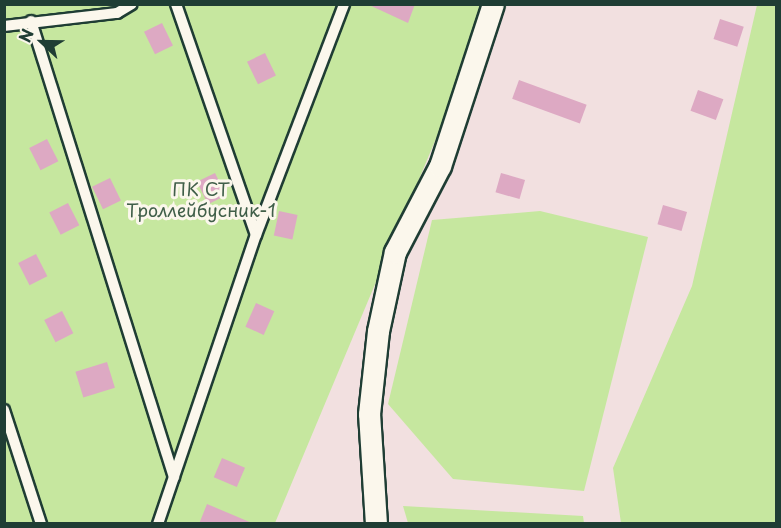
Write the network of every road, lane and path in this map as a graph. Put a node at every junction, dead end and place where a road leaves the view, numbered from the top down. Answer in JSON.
{"nodes":[{"id":1,"x":132,"y":4,"type":"edge"},
{"id":2,"x":176,"y":4,"type":"edge"},
{"id":3,"x":344,"y":4,"type":"edge"},
{"id":4,"x":493,"y":4,"type":"edge"},
{"id":5,"x":32,"y":21,"type":"junction"},
{"id":6,"x":4,"y":26,"type":"edge"},
{"id":7,"x":256,"y":235,"type":"junction"},
{"id":8,"x":4,"y":410,"type":"edge"},
{"id":9,"x":174,"y":477,"type":"junction"},
{"id":10,"x":41,"y":524,"type":"edge"},
{"id":11,"x":158,"y":524,"type":"edge"},
{"id":12,"x":376,"y":524,"type":"edge"}],
"edges":[{"from":1,"to":5,"type":"lane"},
{"from":2,"to":7,"type":"lane"},
{"from":3,"to":7,"type":"lane"},
{"from":4,"to":12,"type":"street"},
{"from":5,"to":6,"type":"lane"},
{"from":5,"to":9,"type":"lane"},
{"from":7,"to":9,"type":"lane"},
{"from":8,"to":10,"type":"lane"},
{"from":9,"to":11,"type":"lane"}]}
